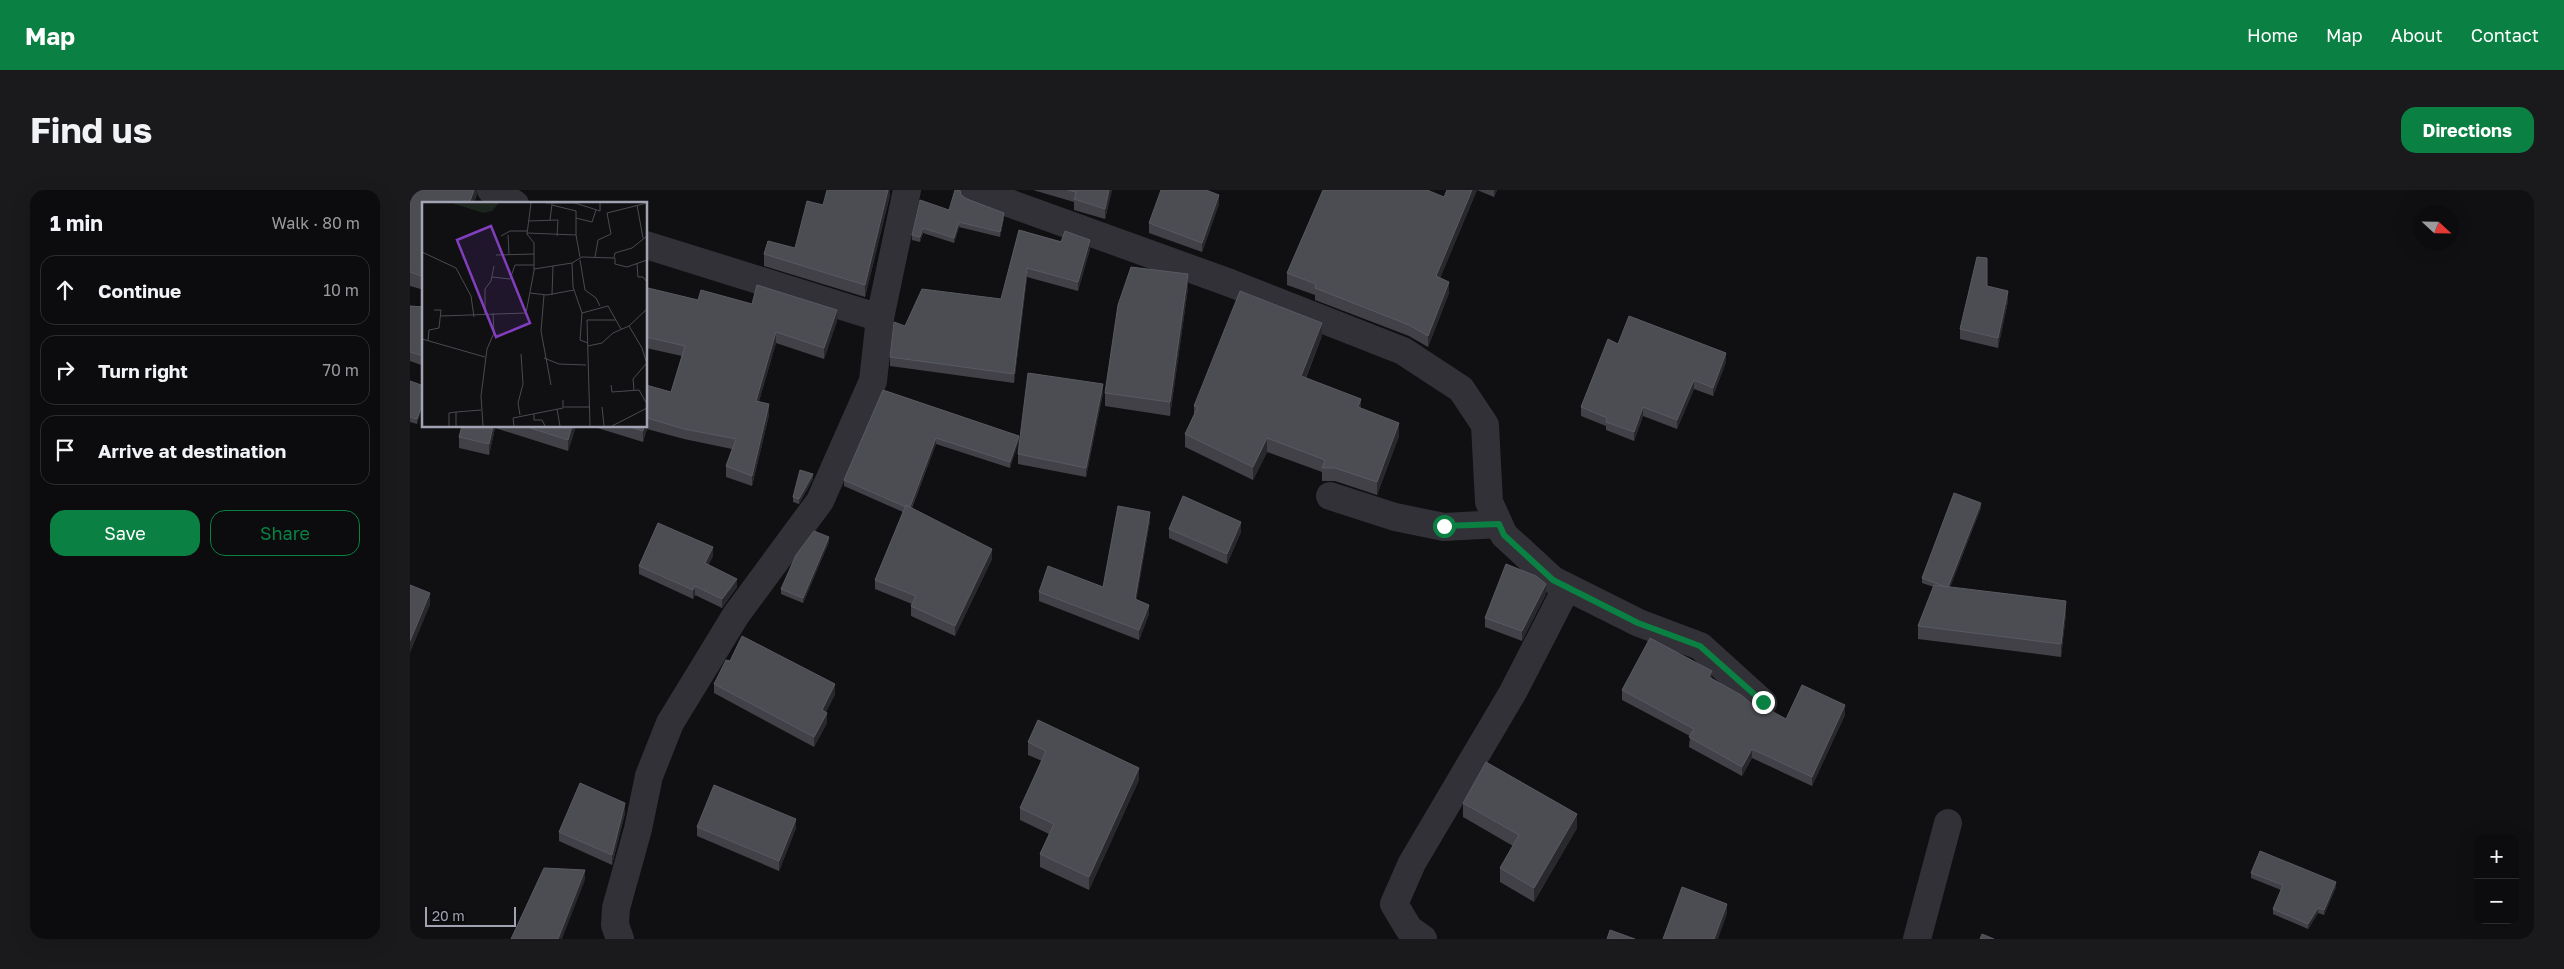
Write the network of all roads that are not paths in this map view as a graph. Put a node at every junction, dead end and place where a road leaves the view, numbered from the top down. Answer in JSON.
{"nodes":[{"id":1,"x":491,"y":190,"type":"edge"},
{"id":2,"x":907,"y":190,"type":"edge"},
{"id":3,"x":973,"y":190,"type":"edge"},
{"id":4,"x":511,"y":202,"type":"edge"},
{"id":5,"x":648,"y":246,"type":"edge"},
{"id":6,"x":880,"y":318,"type":"junction"},
{"id":7,"x":1330,"y":496,"type":"dead end"},
{"id":8,"x":1499,"y":524,"type":"junction"},
{"id":9,"x":1568,"y":587,"type":"junction"},
{"id":10,"x":1763,"y":702,"type":"dead end"},
{"id":11,"x":1948,"y":823,"type":"dead end"},
{"id":12,"x":620,"y":939,"type":"edge"},
{"id":13,"x":1423,"y":939,"type":"edge"},
{"id":14,"x":1917,"y":939,"type":"edge"}],
"edges":[{"from":1,"to":4,"type":"street"},
{"from":2,"to":6,"type":"street"},
{"from":3,"to":8,"type":"street"},
{"from":5,"to":6,"type":"street"},
{"from":6,"to":12,"type":"street"},
{"from":7,"to":8,"type":"street"},
{"from":8,"to":9,"type":"street"},
{"from":9,"to":10,"type":"street"},
{"from":9,"to":13,"type":"street"},
{"from":11,"to":14,"type":"street"}]}
